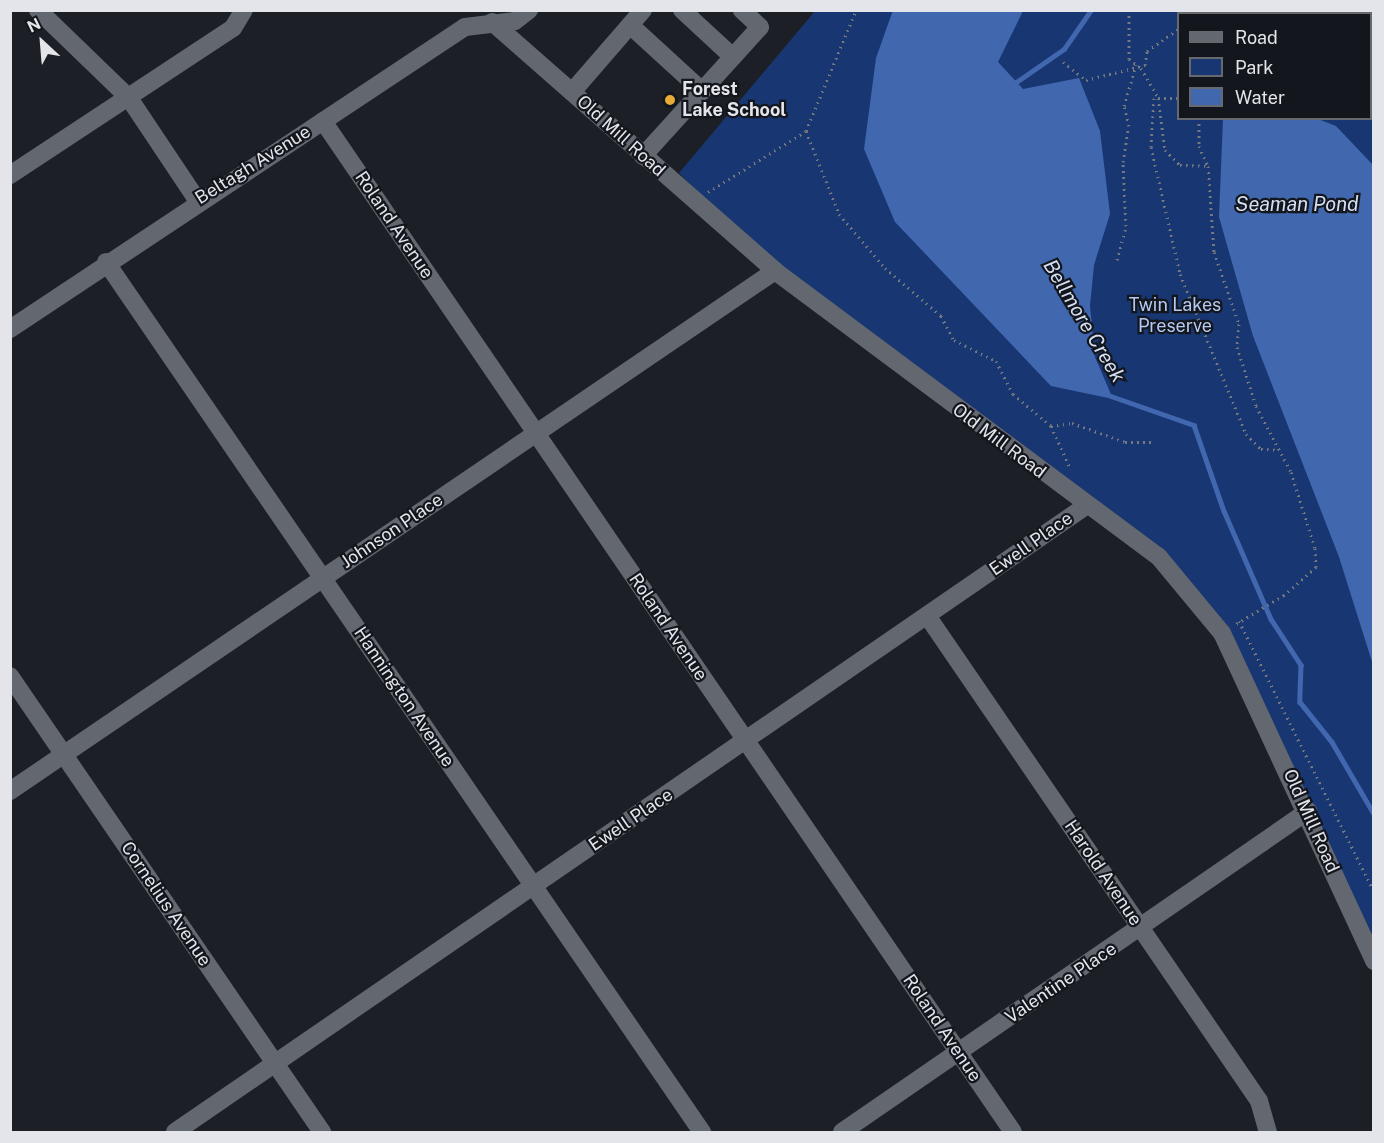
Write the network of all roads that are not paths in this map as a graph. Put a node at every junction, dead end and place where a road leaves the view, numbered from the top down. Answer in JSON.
{"nodes":[{"id":1,"x":38,"y":10,"type":"edge"},
{"id":2,"x":244,"y":10,"type":"edge"},
{"id":3,"x":529,"y":10,"type":"edge"},
{"id":4,"x":643,"y":10,"type":"edge"},
{"id":5,"x":682,"y":10,"type":"edge"},
{"id":6,"x":742,"y":10,"type":"edge"},
{"id":7,"x":494,"y":16,"type":"edge"},
{"id":8,"x":630,"y":25,"type":"junction"},
{"id":9,"x":733,"y":57,"type":"junction"},
{"id":10,"x":702,"y":91,"type":"junction"},
{"id":11,"x":572,"y":92,"type":"junction"},
{"id":12,"x":129,"y":98,"type":"junction"},
{"id":13,"x":323,"y":121,"type":"junction"},
{"id":14,"x":643,"y":156,"type":"junction"},
{"id":15,"x":10,"y":175,"type":"edge"},
{"id":16,"x":197,"y":200,"type":"junction"},
{"id":17,"x":106,"y":262,"type":"junction"},
{"id":18,"x":774,"y":271,"type":"junction"},
{"id":19,"x":10,"y":329,"type":"edge"},
{"id":20,"x":536,"y":432,"type":"junction"},
{"id":21,"x":1086,"y":506,"type":"junction"},
{"id":22,"x":323,"y":578,"type":"junction"},
{"id":23,"x":928,"y":617,"type":"junction"},
{"id":24,"x":10,"y":676,"type":"edge"},
{"id":25,"x":747,"y":742,"type":"junction"},
{"id":26,"x":64,"y":755,"type":"junction"},
{"id":27,"x":10,"y":791,"type":"edge"},
{"id":28,"x":1308,"y":811,"type":"junction"},
{"id":29,"x":534,"y":887,"type":"junction"},
{"id":30,"x":1142,"y":929,"type":"junction"},
{"id":31,"x":1374,"y":961,"type":"edge"},
{"id":32,"x":959,"y":1053,"type":"junction"},
{"id":33,"x":275,"y":1064,"type":"junction"},
{"id":34,"x":175,"y":1132,"type":"edge"},
{"id":35,"x":322,"y":1132,"type":"edge"},
{"id":36,"x":702,"y":1132,"type":"edge"},
{"id":37,"x":842,"y":1132,"type":"edge"},
{"id":38,"x":1013,"y":1132,"type":"edge"},
{"id":39,"x":1268,"y":1132,"type":"edge"}],
"edges":[{"from":1,"to":12,"type":"street"},
{"from":2,"to":12,"type":"street"},
{"from":3,"to":7,"type":"street","name":"Beltagh Avenue"},
{"from":4,"to":8,"type":"street"},
{"from":5,"to":9,"type":"street"},
{"from":6,"to":9,"type":"street"},
{"from":7,"to":11,"type":"street","name":"Old Mill Road"},
{"from":7,"to":13,"type":"street","name":"Beltagh Avenue"},
{"from":8,"to":10,"type":"street"},
{"from":8,"to":11,"type":"street"},
{"from":9,"to":10,"type":"street"},
{"from":10,"to":14,"type":"street"},
{"from":11,"to":14,"type":"street","name":"Old Mill Road"},
{"from":12,"to":15,"type":"street"},
{"from":12,"to":16,"type":"street"},
{"from":13,"to":16,"type":"street","name":"Beltagh Avenue"},
{"from":13,"to":20,"type":"street","name":"Roland Avenue"},
{"from":14,"to":18,"type":"street","name":"Old Mill Road"},
{"from":16,"to":17,"type":"street","name":"Beltagh Avenue"},
{"from":17,"to":19,"type":"street","name":"Beltagh Avenue"},
{"from":17,"to":22,"type":"street","name":"Hannington Avenue"},
{"from":18,"to":20,"type":"street","name":"Johnson Place"},
{"from":18,"to":21,"type":"street","name":"Old Mill Road"},
{"from":20,"to":22,"type":"street","name":"Johnson Place"},
{"from":20,"to":25,"type":"street","name":"Roland Avenue"},
{"from":21,"to":23,"type":"street","name":"Ewell Place"},
{"from":21,"to":28,"type":"street","name":"Old Mill Road"},
{"from":22,"to":26,"type":"street","name":"Johnson Place"},
{"from":22,"to":29,"type":"street","name":"Hannington Avenue"},
{"from":23,"to":25,"type":"street","name":"Ewell Place"},
{"from":23,"to":30,"type":"street","name":"Harold Avenue"},
{"from":24,"to":26,"type":"street","name":"Cornelius Avenue"},
{"from":25,"to":29,"type":"street","name":"Ewell Place"},
{"from":25,"to":32,"type":"street","name":"Roland Avenue"},
{"from":26,"to":27,"type":"street","name":"Johnson Place"},
{"from":26,"to":33,"type":"street","name":"Cornelius Avenue"},
{"from":28,"to":30,"type":"street","name":"Valentine Place"},
{"from":28,"to":31,"type":"street","name":"Old Mill Road"},
{"from":29,"to":33,"type":"street","name":"Ewell Place"},
{"from":29,"to":36,"type":"street","name":"Hannington Avenue"},
{"from":30,"to":32,"type":"street","name":"Valentine Place"},
{"from":30,"to":39,"type":"street","name":"Harold Avenue"},
{"from":32,"to":37,"type":"street","name":"Valentine Place"},
{"from":32,"to":38,"type":"street","name":"Roland Avenue"},
{"from":33,"to":34,"type":"street","name":"Ewell Place"},
{"from":33,"to":35,"type":"street","name":"Cornelius Avenue"}]}
